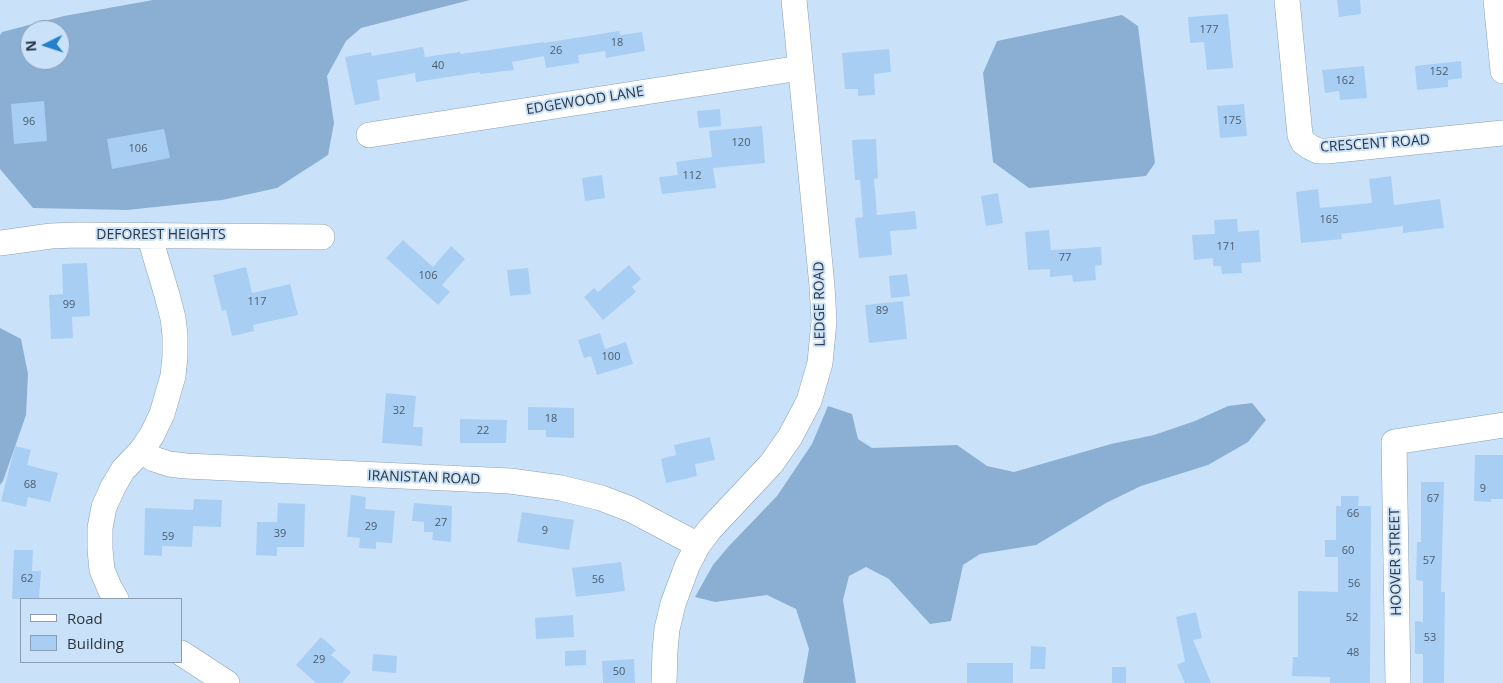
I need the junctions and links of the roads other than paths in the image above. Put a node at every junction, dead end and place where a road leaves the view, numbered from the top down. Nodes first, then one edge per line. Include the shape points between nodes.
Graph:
1 (794, 0) edge
2 (1287, 0) edge
3 (1496, 0) edge
4 (800, 68) junction
5 (1503, 71) edge
6 (1503, 133) edge
7 (369, 135) dead end
8 (149, 235) junction
9 (322, 237) dead end
10 (0, 243) edge
11 (1503, 425) edge
12 (141, 451) junction
13 (698, 545) junction
14 (115, 598) edge
15 (182, 654) edge
16 (227, 683) edge
17 (664, 683) edge
18 (1398, 683) edge

1 - 4 street, LEDGE ROAD
2 - 6 street, CRESCENT ROAD via 1300,134 1310,147 1327,150
3 - 5 street
4 - 7 street, EDGEWOOD LANE
4 - 13 street, LEDGE ROAD via 822,286 820,364 809,401 785,446
8 - 9 street, DEFOREST HEIGHTS
8 - 10 street, DEFOREST HEIGHTS via 51,236
8 - 12 street via 168,295 176,335 165,406
11 - 18 street, HOOVER STREET via 1394,442
12 - 13 street, IRANISTAN ROAD via 169,464 186,466 510,481 561,488 630,509
12 - 14 street via 112,487 100,528 102,570
13 - 17 street, LEDGE ROAD via 673,604 665,651
15 - 16 street

